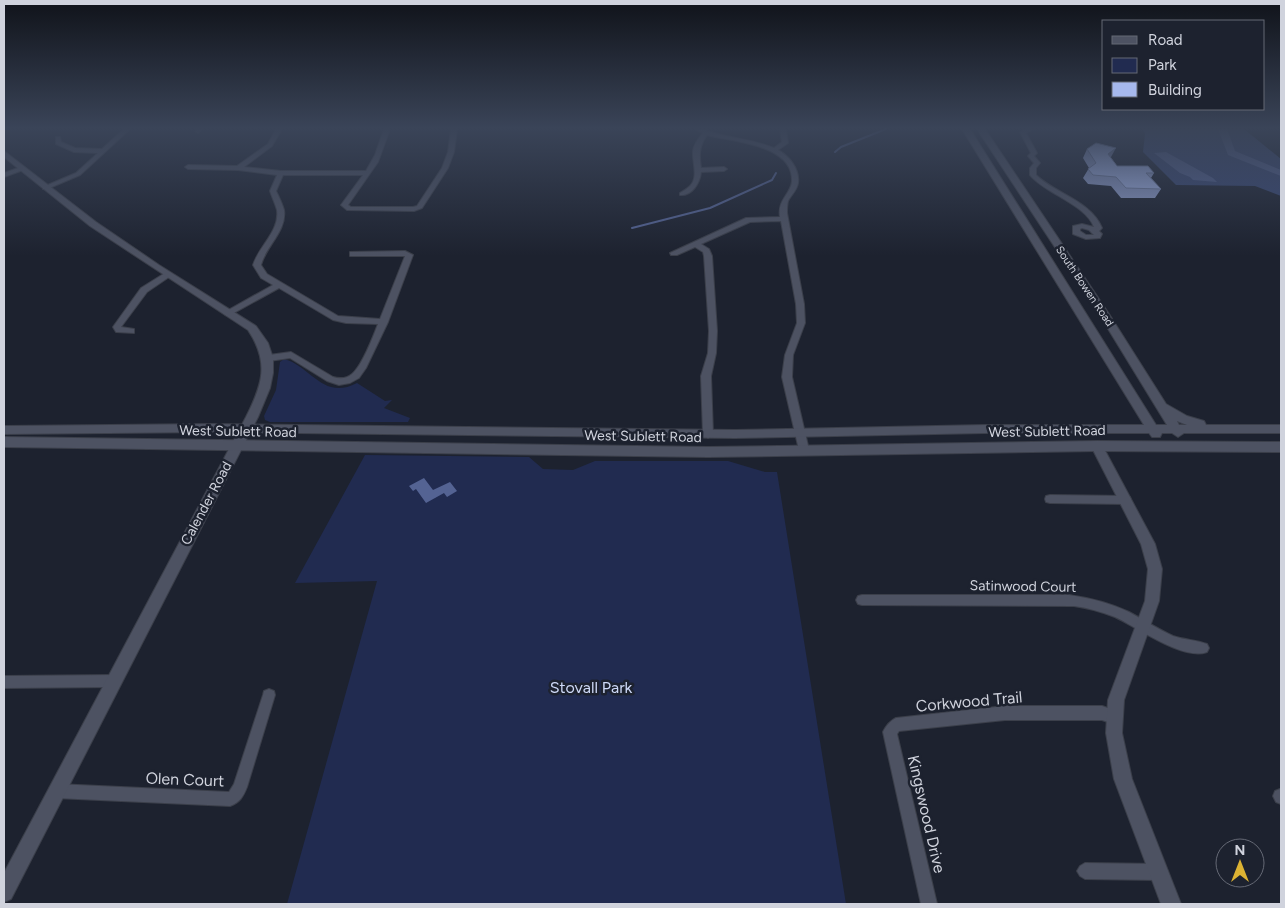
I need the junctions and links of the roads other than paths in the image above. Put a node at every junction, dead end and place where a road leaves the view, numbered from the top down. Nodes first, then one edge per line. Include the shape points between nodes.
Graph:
1 (25, 171) edge
2 (81, 171) edge
3 (267, 171) edge
4 (443, 171) edge
5 (698, 171) edge
6 (792, 171) edge
7 (992, 171) edge
8 (1009, 171) edge
9 (1033, 171) edge
10 (281, 173) junction
11 (368, 173) joint
12 (45, 188) junction
13 (682, 194) dead end
14 (1015, 209) junction
15 (1033, 209) junction
16 (784, 219) junction
17 (1095, 230) dead end
18 (696, 244) junction
19 (674, 253) dead end
20 (352, 254) dead end
21 (168, 275) junction
22 (278, 285) junction
23 (227, 313) junction
24 (1082, 314) junction
25 (1104, 314) junction
26 (384, 322) junction
27 (131, 331) dead end
28 (269, 358) junction
29 (1160, 406) junction
30 (1139, 407) junction
31 (244, 428) junction
32 (1116, 429) junction
33 (1153, 429) junction
34 (1175, 429) junction
35 (1228, 429) junction
36 (1281, 429) edge
37 (4, 430) edge
38 (800, 433) junction
39 (708, 434) junction
40 (4, 442) edge
41 (236, 446) junction
42 (1097, 446) junction
43 (1163, 446) junction
44 (1186, 446) junction
45 (1281, 447) edge
46 (804, 450) junction
47 (1050, 499) dead end
48 (1126, 500) junction
49 (862, 600) dead end
50 (1143, 626) junction
51 (1203, 648) dead end
52 (4, 682) edge
53 (113, 682) junction
54 (270, 695) dead end
55 (1114, 717) junction
56 (890, 732) joint
57 (56, 791) junction
58 (1085, 871) dead end
59 (1158, 872) junction
60 (4, 892) edge
61 (929, 904) edge
62 (1171, 904) edge

1 - 12 main road
2 - 12 street
3 - 10 street
4 - 11 street via 420,207 349,209 344,205
5 - 13 street via 696,185
6 - 16 street via 795,180 785,201
7 - 14 main road, South Bowen Road
8 - 15 main road, South Bowen Road
9 - 17 street via 1048,189 1091,215 1098,224
10 - 11 street
10 - 22 street via 273,192 280,209 280,221 257,265 264,276
12 - 21 main road
14 - 15 main road
14 - 24 main road, South Bowen Road
15 - 25 main road, South Bowen Road
16 - 18 street via 750,220
16 - 38 street via 800,304 801,323 787,367
18 - 19 street
18 - 39 street via 708,256 713,331 706,376
20 - 26 street via 409,255
21 - 23 main road
21 - 27 street via 144,290 117,327
22 - 23 street
22 - 26 street via 336,318
23 - 28 main road via 256,333
24 - 25 main road
24 - 30 main road, South Bowen Road
25 - 29 main road, South Bowen Road
26 - 28 street via 362,368 346,381 330,379 290,355
28 - 31 main road, Calender Road via 268,379
29 - 34 main road, South Bowen Road
29 - 35 main road via 1183,419
30 - 32 main road via 1128,424
30 - 33 main road, South Bowen Road
31 - 37 main road, West Sublett Road
31 - 39 main road, West Sublett Road
31 - 41 main road, Calender Road
32 - 33 main road, West Sublett Road
32 - 38 main road, West Sublett Road
33 - 34 main road, West Sublett Road
33 - 43 main road, South Bowen Road
34 - 35 main road, West Sublett Road
34 - 44 main road, South Bowen Road
35 - 36 main road, West Sublett Road
38 - 39 main road, West Sublett Road
38 - 46 street
40 - 41 main road, West Sublett Road
41 - 46 main road, West Sublett Road via 708,452
41 - 53 main road, Calender Road
42 - 43 main road, West Sublett Road
42 - 46 main road, West Sublett Road
42 - 48 main road
43 - 44 main road, West Sublett Road
44 - 45 main road, West Sublett Road
47 - 48 street
48 - 50 main road via 1148,544 1154,569 1152,601
49 - 50 street, Satinwood Court via 1069,600 1112,610
50 - 51 street, Satinwood Court via 1177,644
50 - 55 main road via 1122,682
52 - 53 street
53 - 57 main road, Calender Road
54 - 57 street, Olen Court via 240,787 230,799
55 - 56 street, Corkwood Trail via 1102,713 1005,713 896,725
55 - 59 main road via 1123,779
56 - 61 street, Kingswood Drive
57 - 60 main road, Calender Road
58 - 59 street
59 - 62 main road

